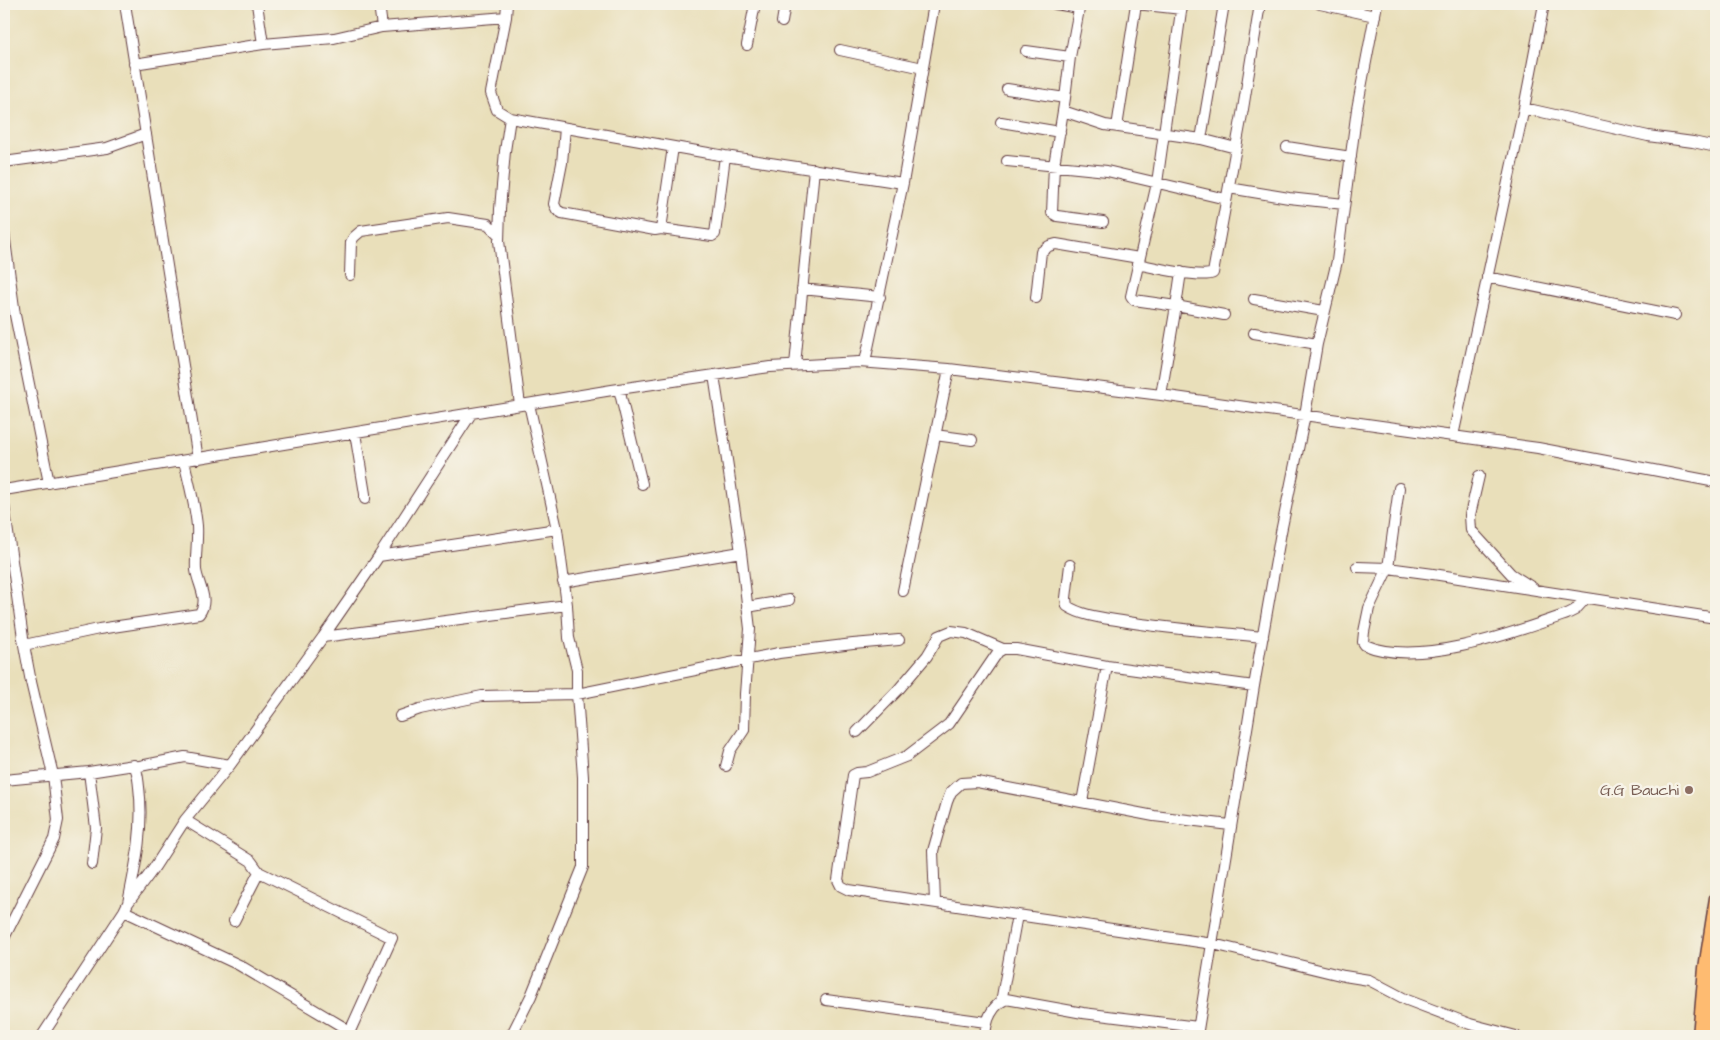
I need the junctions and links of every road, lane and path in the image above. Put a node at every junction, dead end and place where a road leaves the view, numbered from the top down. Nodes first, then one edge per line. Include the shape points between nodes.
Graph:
1 (125, 4) edge
2 (258, 4) edge
3 (379, 4) edge
4 (507, 4) edge
5 (755, 4) edge
6 (786, 4) edge
7 (934, 4) edge
8 (1055, 4) edge
9 (1135, 4) edge
10 (1224, 4) edge
11 (1260, 4) edge
12 (1320, 4) edge
13 (1377, 4) edge
14 (1544, 4) edge
15 (1080, 6) edge
16 (1182, 7) edge
17 (506, 16) junction
18 (1375, 16) junction
19 (782, 22) dead end
20 (382, 27) junction
21 (263, 44) junction
22 (746, 45) dead end
23 (840, 50) dead end
24 (1026, 51) dead end
25 (1070, 57) junction
26 (134, 64) junction
27 (923, 68) junction
28 (1007, 89) dead end
29 (1065, 98) junction
30 (1524, 108) junction
31 (1063, 111) junction
32 (510, 118) junction
33 (1000, 122) dead end
34 (1117, 127) junction
35 (565, 128) junction
36 (1060, 132) junction
37 (1163, 133) junction
38 (146, 134) junction
39 (1201, 139) junction
40 (673, 147) junction
41 (1287, 147) dead end
42 (1716, 147) edge
43 (1236, 148) junction
44 (725, 156) junction
45 (1351, 157) junction
46 (1007, 161) dead end
47 (4, 162) edge
48 (1054, 165) junction
49 (814, 169) junction
50 (903, 183) junction
51 (1157, 183) junction
52 (1229, 188) junction
53 (1226, 199) junction
54 (1344, 204) junction
55 (1103, 222) dead end
56 (661, 229) junction
57 (4, 233) edge
58 (499, 235) junction
59 (1138, 261) junction
60 (1181, 272) junction
61 (350, 275) dead end
62 (1487, 276) junction
63 (802, 289) junction
64 (880, 297) junction
65 (1036, 298) dead end
66 (1254, 298) dead end
67 (1176, 306) junction
68 (1324, 310) junction
69 (1224, 315) dead end
70 (1675, 315) dead end
71 (1254, 333) dead end
72 (1317, 344) junction
73 (866, 362) junction
74 (795, 366) junction
75 (949, 369) junction
76 (714, 375) junction
77 (619, 389) junction
78 (1161, 395) junction
79 (524, 405) junction
80 (471, 414) junction
81 (1304, 415) junction
82 (355, 433) junction
83 (935, 435) junction
84 (1453, 436) junction
85 (972, 440) dead end
86 (198, 459) junction
87 (184, 461) junction
88 (1479, 476) dead end
89 (49, 482) junction
90 (1716, 482) edge
91 (642, 484) dead end
92 (1399, 488) dead end
93 (4, 490) edge
94 (364, 499) dead end
95 (4, 505) edge
96 (557, 529) junction
97 (741, 552) junction
98 (379, 556) junction
99 (1070, 565) dead end
100 (1357, 567) dead end
101 (1388, 568) junction
102 (563, 582) junction
103 (1536, 590) junction
104 (903, 591) dead end
105 (1586, 598) junction
106 (789, 600) dead end
107 (567, 605) junction
108 (748, 607) junction
109 (1716, 618) edge
110 (323, 637) junction
111 (1263, 637) junction
112 (900, 640) dead end
113 (24, 646) junction
114 (1003, 649) junction
115 (749, 659) junction
116 (1107, 666) junction
117 (1254, 686) junction
118 (577, 694) junction
119 (400, 716) dead end
120 (857, 732) dead end
121 (230, 765) junction
122 (726, 766) dead end
123 (135, 767) junction
124 (89, 772) junction
125 (52, 774) junction
126 (4, 780) edge
127 (1082, 802) junction
128 (185, 820) junction
129 (1230, 825) junction
130 (92, 864) dead end
131 (260, 872) junction
132 (1716, 898) edge
133 (935, 902) junction
134 (126, 907) junction
135 (1018, 915) junction
136 (234, 920) dead end
137 (4, 938) edge
138 (1212, 944) junction
139 (1716, 964) edge
140 (826, 1000) dead end
141 (1001, 1002) junction
142 (986, 1022) junction
143 (1198, 1032) edge
144 (350, 1034) edge
145 (42, 1036) edge
146 (511, 1036) edge
147 (985, 1036) edge
148 (1516, 1036) edge
149 (1699, 1036) edge
150 (1710, 1036) edge

1 - 26 street
2 - 21 street
3 - 20 street
4 - 17 street
5 - 22 street
6 - 19 street
7 - 27 street
8 - 15 street
9 - 16 street
9 - 34 street
10 - 39 street
11 - 43 street
12 - 18 street
13 - 18 street
14 - 30 street
15 - 25 street
16 - 37 street
17 - 20 street
17 - 32 street via 491,93 497,110
18 - 45 street
20 - 21 street via 334,38
21 - 26 street
23 - 27 street
24 - 25 street
25 - 29 street
26 - 38 street
27 - 50 street
28 - 29 street
29 - 31 street
30 - 42 street via 1648,136
30 - 62 street
31 - 34 street
31 - 36 street
32 - 35 street
32 - 58 street
33 - 36 street
34 - 37 street
35 - 40 street
35 - 56 street via 554,204 557,210
36 - 48 street
37 - 39 street
37 - 51 street
38 - 47 street via 108,148
38 - 86 street
39 - 43 street
40 - 44 street
40 - 56 street
41 - 45 street
43 - 52 street
44 - 49 street
44 - 56 street via 715,234
45 - 54 street
46 - 48 street
48 - 51 street via 1107,171
48 - 55 street via 1052,213
49 - 50 street
49 - 63 street
50 - 64 street
51 - 53 street
51 - 59 street
52 - 53 street
52 - 54 street
53 - 60 street via 1213,273 1208,276
54 - 68 street via 1337,261
57 - 89 street via 15,315
58 - 61 street via 488,224 448,218 361,231 351,242
58 - 79 street
59 - 60 street
59 - 65 street via 1056,244 1048,246 1041,252
59 - 67 street via 1130,296
60 - 67 street
62 - 70 street
62 - 84 street
63 - 64 street
63 - 74 street
64 - 73 street
66 - 68 street
67 - 69 street
67 - 78 street
68 - 72 street
71 - 72 street
72 - 81 street
73 - 74 street
73 - 75 street
74 - 76 street
75 - 78 street
75 - 83 street
76 - 77 street
76 - 97 street
77 - 79 street
77 - 91 street
78 - 81 street
79 - 80 street
79 - 96 street
80 - 82 street
80 - 98 street
81 - 84 street
81 - 111 street
82 - 86 street
82 - 94 street
83 - 85 street
83 - 104 street
84 - 90 street via 1538,448
86 - 87 street
87 - 89 street
87 - 113 street via 197,527 196,569 204,599 199,614 99,629
88 - 103 street via 1470,515 1471,530 1511,574
89 - 93 street
92 - 101 street
95 - 113 street
96 - 98 street
96 - 102 street
97 - 102 street
97 - 108 street
98 - 110 street
99 - 111 street via 1066,598 1067,606 1073,610 1146,625
100 - 101 street
101 - 103 street
101 - 105 street via 1369,608 1363,642 1380,649 1424,652 1503,636 1568,614
102 - 107 street
103 - 105 street
105 - 109 street
106 - 108 street
107 - 110 street
107 - 118 street via 569,638 577,670
108 - 115 street
110 - 121 street
111 - 117 street
112 - 115 street
113 - 125 street
114 - 116 street
114 - 120 street via 951,630 939,636 898,689
114 - 133 street via 949,724 906,756 853,775 839,884 849,890
115 - 118 street
115 - 122 street via 744,730 730,751
116 - 117 street
116 - 127 street
117 - 129 street
118 - 119 street via 482,696
118 - 146 street via 583,777 583,867 531,996
121 - 123 street via 185,757
121 - 128 street
123 - 124 street
123 - 134 street via 141,828
124 - 125 street
124 - 130 street via 96,828
125 - 126 street
125 - 137 street via 58,820 56,833
127 - 129 street via 1154,816
127 - 133 street via 977,782 961,783 951,792 933,852
128 - 131 street via 251,861
128 - 134 street
129 - 138 street
131 - 136 street
131 - 144 street via 392,938
132 - 149 main road
133 - 135 street
134 - 144 street via 239,965
134 - 145 street
135 - 138 street
135 - 141 street
138 - 143 street
138 - 148 street via 1369,980 1407,1000 1470,1024
139 - 150 main road
140 - 142 street
141 - 142 street
141 - 143 street via 1006,999
142 - 147 street

